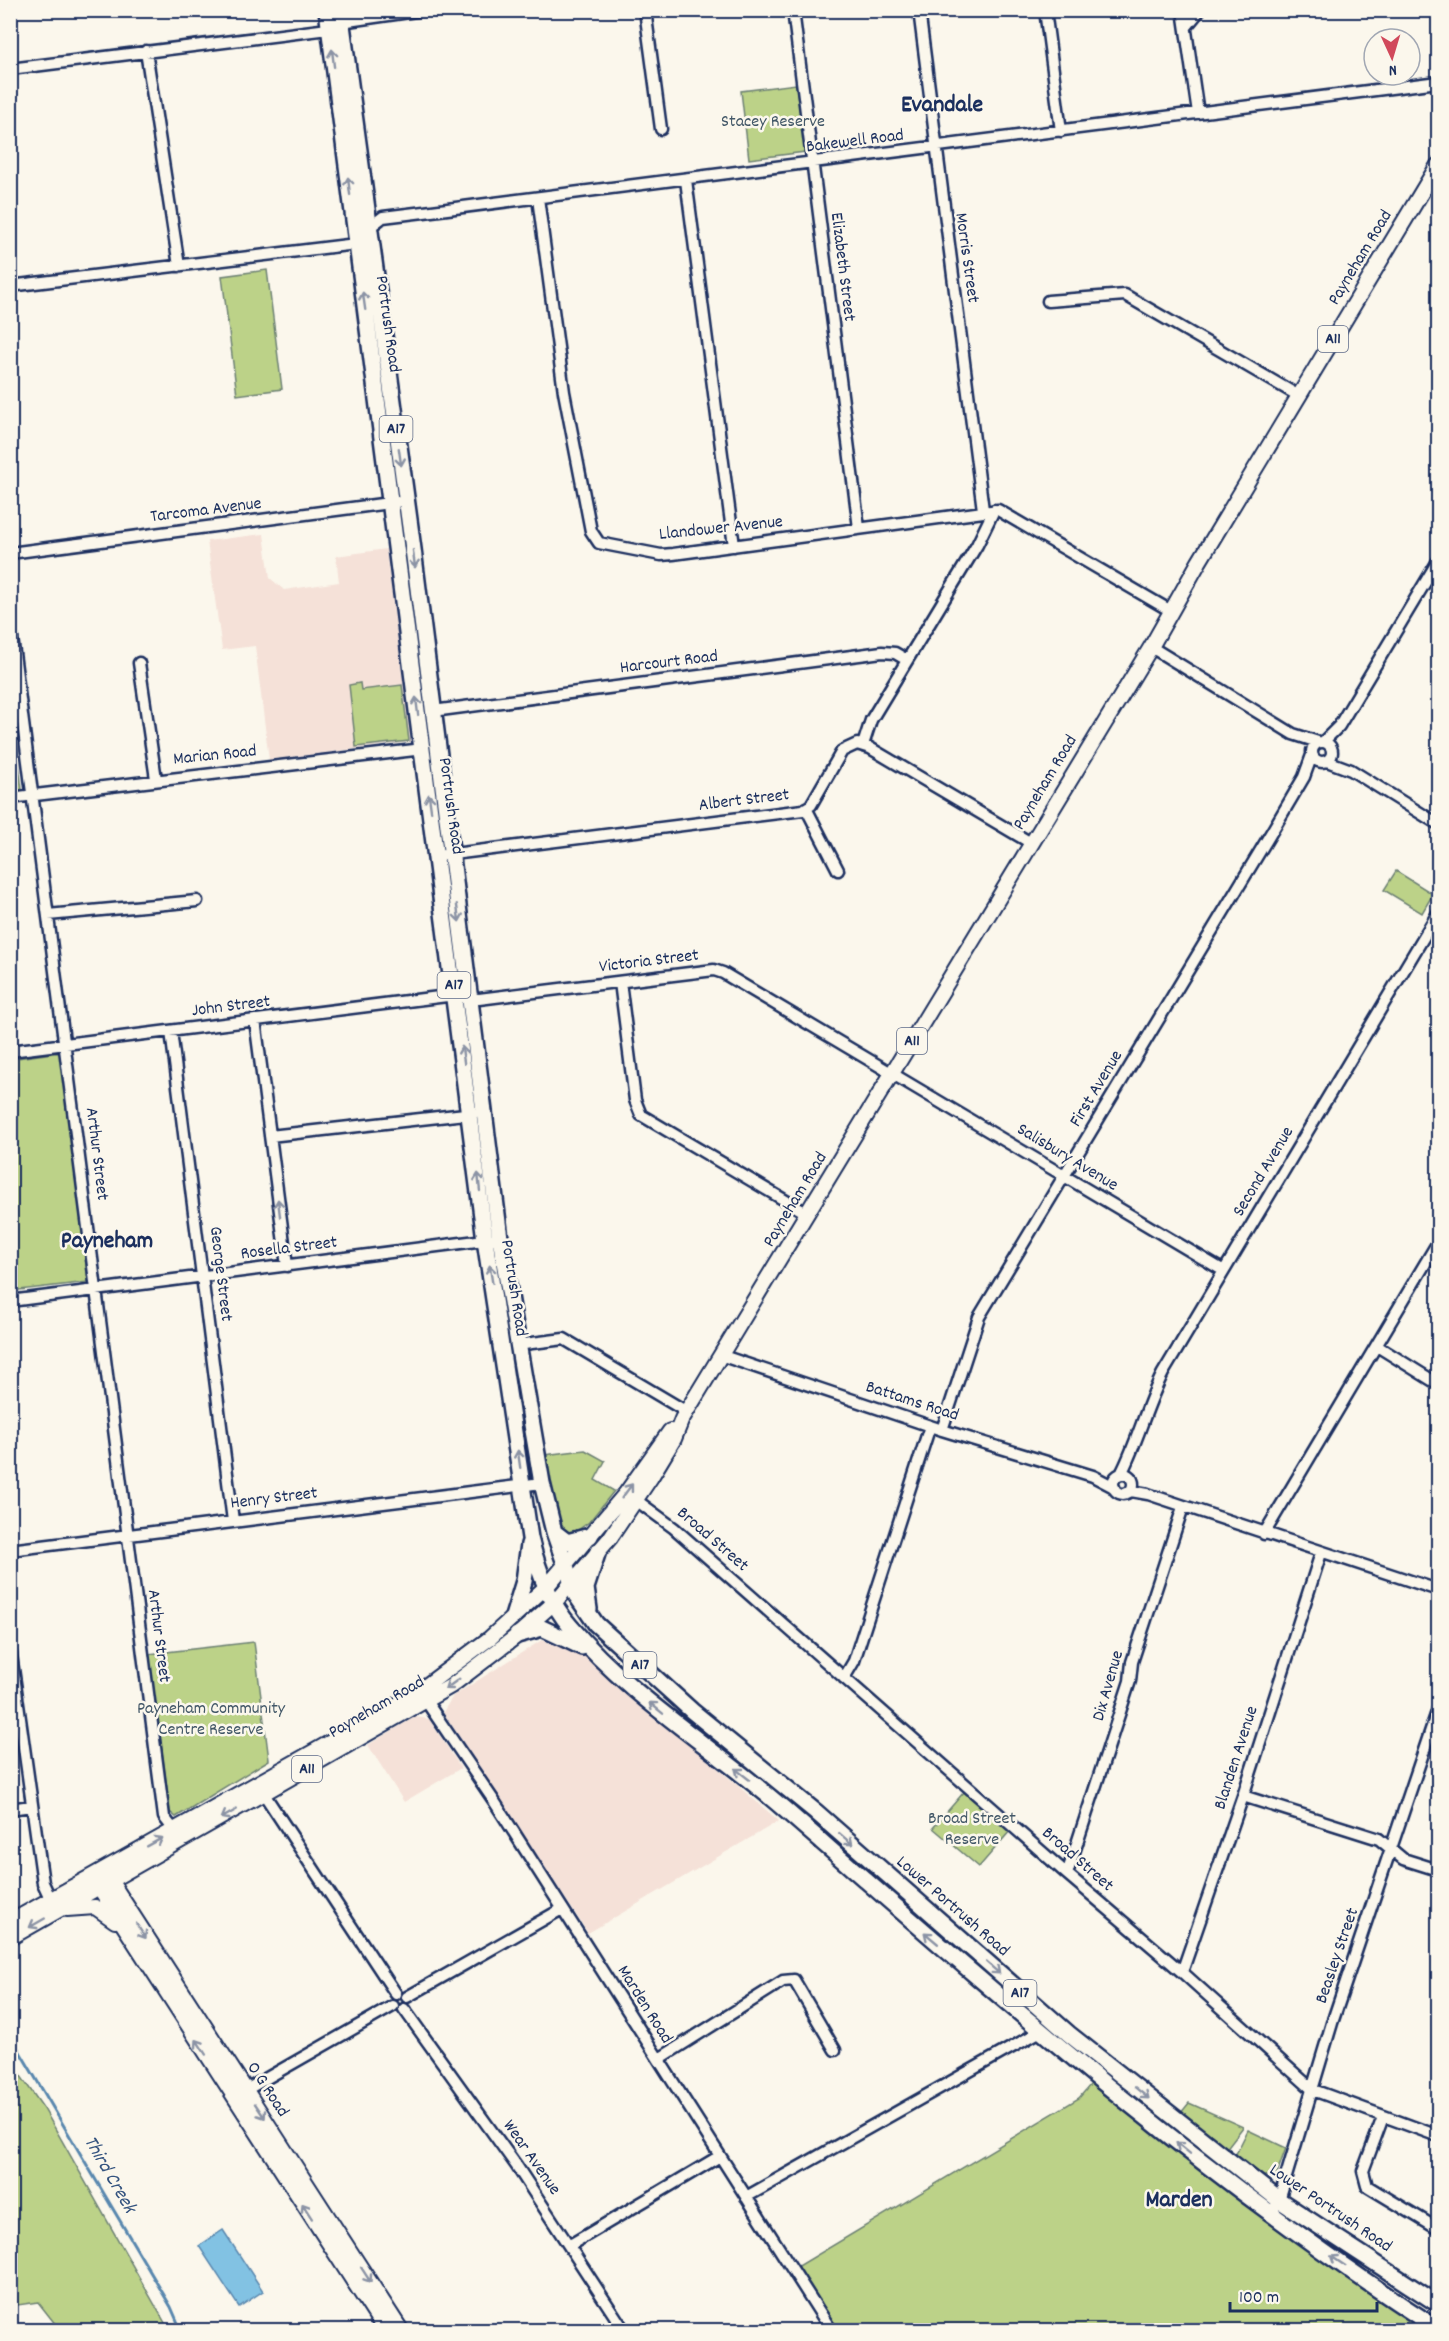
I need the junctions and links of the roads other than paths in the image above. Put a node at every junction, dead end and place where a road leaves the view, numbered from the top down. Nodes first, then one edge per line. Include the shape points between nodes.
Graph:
1 (423, 10) edge
2 (645, 10) edge
3 (794, 10) edge
4 (919, 10) edge
5 (1045, 10) edge
6 (1183, 10) edge
7 (1200, 10) edge
8 (335, 20) edge
9 (1186, 27) junction
10 (146, 51) junction
11 (10, 69) edge
12 (1438, 82) edge
13 (1198, 113) junction
14 (661, 129) dead end
15 (1061, 131) junction
16 (935, 148) junction
17 (812, 164) junction
18 (1438, 165) edge
19 (686, 180) junction
20 (538, 198) junction
21 (372, 217) junction
22 (356, 244) junction
23 (179, 266) junction
24 (376, 270) junction
25 (11, 284) edge
26 (1048, 301) dead end
27 (1299, 396) junction
28 (399, 502) junction
29 (988, 510) junction
30 (859, 528) junction
31 (734, 546) junction
32 (10, 553) edge
33 (1438, 561) edge
34 (1171, 611) junction
35 (10, 622) edge
36 (1151, 646) junction
37 (908, 660) junction
38 (139, 663) dead end
39 (433, 711) junction
40 (863, 745) junction
41 (423, 749) junction
42 (1322, 752) junction
43 (156, 779) junction
44 (33, 795) junction
45 (10, 798) edge
46 (806, 808) junction
47 (1438, 824) edge
48 (1031, 843) junction
49 (443, 856) junction
50 (838, 870) dead end
51 (197, 901) dead end
52 (1438, 913) edge
53 (48, 915) junction
54 (620, 982) junction
55 (462, 998) junction
56 (255, 1020) junction
57 (171, 1031) junction
58 (65, 1045) junction
59 (10, 1052) edge
60 (893, 1072) junction
61 (477, 1112) junction
62 (270, 1136) junction
63 (1065, 1175) junction
64 (808, 1214) junction
65 (493, 1239) junction
66 (1438, 1242) edge
67 (287, 1266) junction
68 (1224, 1271) junction
69 (204, 1276) junction
70 (97, 1289) junction
71 (10, 1301) edge
72 (516, 1345) junction
73 (1377, 1347) junction
74 (723, 1356) junction
75 (1438, 1384) edge
76 (685, 1415) junction
77 (930, 1426) junction
78 (942, 1430) junction
79 (1093, 1476) junction
80 (1127, 1480) junction
81 (542, 1483) junction
82 (523, 1486) junction
83 (1114, 1487) junction
84 (636, 1500) junction
85 (1183, 1507) junction
86 (233, 1521) junction
87 (554, 1532) junction
88 (129, 1533) junction
89 (1264, 1534) junction
90 (590, 1536) junction
91 (530, 1538) junction
92 (10, 1550) edge
93 (598, 1551) junction
94 (1321, 1553) junction
95 (565, 1565) junction
96 (572, 1583) junction
97 (548, 1585) junction
98 (1438, 1590) edge
99 (555, 1602) junction
100 (590, 1616) junction
101 (513, 1617) junction
102 (517, 1635) junction
103 (10, 1647) edge
104 (600, 1657) junction
105 (844, 1678) junction
106 (13, 1680) edge
107 (426, 1701) junction
108 (1438, 1708) edge
109 (769, 1776) junction
110 (264, 1794) junction
111 (1243, 1796) junction
112 (32, 1806) junction
113 (781, 1807) junction
114 (10, 1809) edge
115 (816, 1812) junction
116 (174, 1830) junction
117 (1391, 1849) junction
118 (1438, 1870) edge
119 (1067, 1874) junction
120 (101, 1879) junction
121 (56, 1905) junction
122 (562, 1909) junction
123 (10, 1922) edge
124 (124, 1928) junction
125 (10, 1938) edge
126 (1182, 1972) junction
127 (401, 1995) junction
128 (1032, 2003) junction
129 (398, 2008) junction
130 (1039, 2032) junction
131 (1069, 2034) junction
132 (835, 2050) dead end
133 (659, 2059) junction
134 (1312, 2090) junction
135 (239, 2093) junction
136 (1383, 2117) junction
137 (1438, 2136) edge
138 (720, 2156) junction
139 (1223, 2157) junction
140 (1254, 2181) junction
141 (1229, 2184) junction
142 (746, 2197) junction
143 (1279, 2200) junction
144 (1271, 2215) junction
145 (1438, 2229) edge
146 (570, 2245) junction
147 (1438, 2304) edge
148 (1438, 2328) edge
149 (381, 2329) edge
150 (401, 2331) edge
151 (624, 2331) edge
152 (831, 2331) edge

1 - 8 street
2 - 14 street
3 - 17 street, Elizabeth Street
4 - 16 street, Morris Street
5 - 15 street
6 - 9 street
7 - 9 street
8 - 10 street
8 - 21 highway, Portrush Road / A17
22 -> 8 highway, Portrush Road / A17
9 - 13 street
10 - 11 street
10 - 23 street
12 - 13 street, Bakewell Road
13 - 15 street, Bakewell Road
15 - 16 street, Bakewell Road
16 - 17 street, Bakewell Road
16 - 29 street, Morris Street
17 - 19 street, Bakewell Road
17 - 30 street, Elizabeth Street
18 - 27 main road, Payneham Road / A11
19 - 20 street, Bakewell Road
19 - 31 street
20 - 21 street, Bakewell Road
20 - 31 street, Llandower Avenue via 564,392 594,537 606,546 661,555
21 - 22 highway
21 - 24 highway, Portrush Road / A17
22 - 23 street
22 - 24 highway
28 -> 22 highway, Portrush Road / A17
23 - 25 street
24 -> 28 highway, Portrush Road / A17
26 - 27 street via 1125,294
27 - 34 main road, Payneham Road / A11
28 - 32 street, Tarcoma Avenue
28 -> 39 highway, Portrush Road / A17
41 -> 28 highway, Portrush Road / A17
29 - 30 street, Llandower Avenue
29 - 34 street via 1003,512
29 - 37 street via 981,538
30 - 31 street, Llandower Avenue
33 - 42 street, First Avenue
34 - 36 main road, Payneham Road / A11
35 - 44 street, Arthur Street
36 - 42 street
36 - 48 main road, Payneham Road / A11
37 - 39 street, Harcourt Road via 882,652
37 - 40 street via 871,720
38 - 43 street
39 - 49 highway, Portrush Road / A17
40 - 46 street, Albert Street via 851,745 842,751
40 - 48 street
41 - 43 street, Marian Road
49 -> 41 highway, Portrush Road / A17
42 - 47 street
42 - 63 street, First Avenue
43 - 44 street, Marian Road
44 - 45 street, Marian Road
44 - 53 street, Arthur Street
46 - 49 street, Albert Street
46 - 50 street
48 - 60 main road, Payneham Road / A11
49 - 55 highway, Portrush Road / A17
51 - 53 street
52 - 68 street, Second Avenue
53 - 58 street, Arthur Street
54 - 55 street, Victoria Street
54 - 60 street, Victoria Street via 718,971
54 - 64 street via 635,1100 641,1115
55 - 56 street, John Street
55 - 61 highway, Portrush Road / A17
56 - 57 street, John Street
56 - 62 street
57 - 58 street, John Street
57 - 69 street, George Street
58 - 59 street, John Street
58 - 70 street, Arthur Street
60 - 63 street, Salisbury Avenue
60 - 64 main road, Payneham Road / A11
61 - 62 street
61 - 65 highway, Portrush Road / A17
67 -> 62 street
63 - 68 street, Salisbury Avenue
63 - 78 street, First Avenue via 975,1324
64 - 74 main road, Payneham Road / A11
65 - 67 street, Rosella Street
65 - 72 highway, Portrush Road / A17
82 -> 65 highway, Portrush Road / A17
66 - 73 street
67 - 69 street, Rosella Street
68 - 80 street, Second Avenue via 1149,1401 1131,1454
69 - 70 street, Rosella Street
69 - 86 street, George Street
70 - 71 street, Rosella Street
70 - 88 street, Arthur Street
72 - 76 street via 564,1339
72 - 81 highway, Portrush Road / A17
73 - 75 street
73 - 89 street
74 - 76 main road, Payneham Road / A11
74 - 77 street, Battams Road
76 - 84 main road, Payneham Road / A11
90 -> 76 main road, Payneham Road / A11
77 - 78 street, Battams Road
77 - 105 street via 854,1661
78 - 79 street, Battams Road
79 - 80 street, Battams Road
79 - 83 street, Battams Road
80 - 83 street, Second Avenue via 1113,1481
80 - 83 street, Battams Road via 1120,1494
80 - 85 street via 1148,1494
81 - 82 street, Henry Street
81 - 87 highway, Portrush Road / A17
82 - 86 street, Henry Street
82 - 91 highway, Portrush Road / A17
84 - 93 main road, Payneham Road / A11
84 - 105 street, Broad Street via 674,1528
85 - 89 street
85 - 119 street, Dix Avenue
86 - 88 street, Henry Street
87 - 90 highway via 567,1542
87 - 95 highway, Portrush Road / A17
88 - 92 street, Henry Street
88 - 116 street, Arthur Street via 164,1817
89 - 94 street
90 - 95 main road, Payneham Road / A11
91 - 97 highway, Portrush Road / A17
91 - 101 highway via 524,1581
93 - 96 main road, Payneham Road / A11
93 - 100 highway via 586,1588
94 - 98 street
94 - 111 street, Blanden Avenue
95 - 96 highway, Lower Portrush Road / A17
95 - 97 main road, Payneham Road / A11
96 - 99 main road, Payneham Road / A11
96 - 100 highway, Lower Portrush Road / A17
97 - 99 highway, Portrush Road / A17
97 - 101 main road, Payneham Road / A11
99 - 102 main road, Payneham Road / A11
99 - 104 highway, Lower Portrush Road / A17 via 569,1625
100 - 109 highway, Lower Portrush Road / A17
101 - 116 main road, Payneham Road / A11 via 411,1697
102 - 104 highway via 546,1629
102 -> 107 main road, Payneham Road / A11
103 - 106 street
113 -> 104 highway, Lower Portrush Road / A17 via 654,1707
105 - 119 street, Broad Street
106 - 112 street
107 - 110 main road, Payneham Road / A11
107 - 122 street, Marden Road
108 - 117 street, Beasley Street
109 - 113 highway
109 - 115 highway, Lower Portrush Road / A17
110 -> 120 main road, Payneham Road / A11
110 - 127 street
111 - 117 street via 1379,1839
111 - 126 street, Blanden Avenue
112 - 114 street
112 - 121 street via 43,1883
113 - 115 highway
130 -> 113 highway, Lower Portrush Road / A17
115 -> 128 highway, Lower Portrush Road / A17
120 -> 116 main road, Payneham Road / A11
117 - 118 street via 1403,1858
117 - 134 street, Beasley Street
119 - 126 street, Broad Street
120 - 121 main road, Payneham Road / A11
120 - 124 main road, O G Road
120 -> 135 main road, O G Road
121 - 123 main road, Payneham Road / A11
121 - 124 main road via 95,1907
121 -> 125 main road, Payneham Road / A11
122 - 127 street
122 - 133 street, Marden Road
135 -> 124 main road, O G Road
126 - 134 street, Broad Street
127 - 129 street via 392,1999
128 - 130 highway
128 - 131 highway, Lower Portrush Road / A17
129 - 135 street
129 - 146 street, Wear Avenue via 515,2163
130 - 131 highway
141 -> 130 highway, Lower Portrush Road / A17
130 - 142 street
131 -> 139 highway, Lower Portrush Road / A17
132 - 133 street via 794,1980 783,1981
133 - 138 street, Marden Road
134 - 136 street, Broad Street
134 - 143 street, Beasley Street
149 -> 135 main road, O G Road
135 -> 150 main road, O G Road
136 - 137 street, Broad Street
136 - 145 street via 1363,2171 1367,2186
138 - 142 street, Marden Road
138 - 146 street
139 - 140 highway, Lower Portrush Road / A17
139 - 141 highway
140 - 141 highway
140 - 143 highway, Lower Portrush Road / A17
141 - 144 highway, Lower Portrush Road / A17
142 - 152 street, Marden Road
143 - 144 street, Beasley Street
143 - 147 highway, Lower Portrush Road / A17
148 -> 144 highway, Lower Portrush Road / A17
146 - 151 street, Wear Avenue

